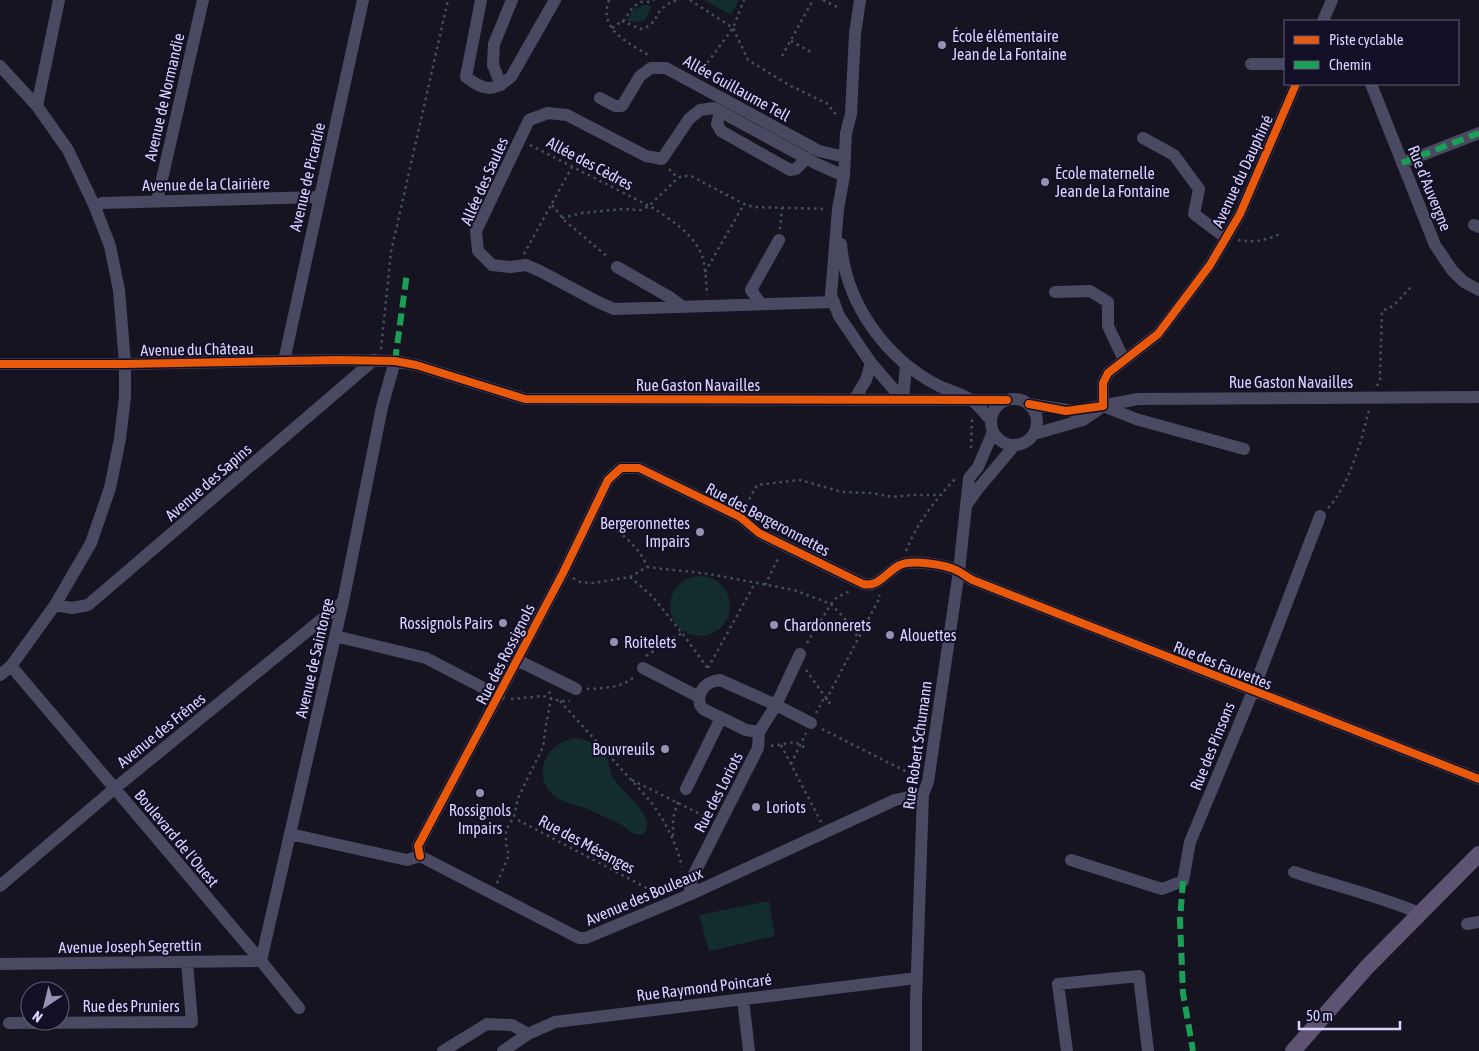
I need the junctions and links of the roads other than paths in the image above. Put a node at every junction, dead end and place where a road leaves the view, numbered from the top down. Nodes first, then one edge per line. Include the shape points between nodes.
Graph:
1 (60, 0) edge
2 (202, 0) edge
3 (363, 0) edge
4 (481, 0) edge
5 (512, 0) edge
6 (555, 0) edge
7 (854, 0) edge
8 (860, 0) edge
9 (1332, 0) edge
10 (1323, 20) edge
11 (1251, 64) dead end
12 (1284, 64) edge
13 (0, 66) edge
14 (501, 85) junction
15 (1296, 85) edge
16 (1371, 85) edge
17 (600, 98) dead end
18 (37, 106) junction
19 (720, 112) junction
20 (846, 133) junction
21 (1479, 133) edge
22 (1143, 138) dead end
23 (845, 157) junction
24 (807, 158) junction
25 (1402, 163) junction
26 (844, 176) junction
27 (319, 197) junction
28 (157, 201) junction
29 (95, 207) junction
30 (838, 210) junction
31 (1226, 238) junction
32 (779, 240) road end
33 (617, 267) road end
34 (1479, 290) edge
35 (1055, 292) dead end
36 (834, 302) junction
37 (761, 304) junction
38 (683, 307) junction
39 (1124, 360) junction
40 (284, 361) junction
41 (383, 361) junction
42 (871, 362) junction
43 (0, 364) edge
44 (125, 364) junction
45 (906, 365) junction
46 (1479, 397) edge
47 (854, 400) junction
48 (904, 400) junction
49 (972, 400) junction
50 (1007, 400) junction
51 (1029, 404) junction
52 (1103, 406) junction
53 (990, 419) junction
54 (993, 432) junction
55 (1034, 434) junction
56 (1014, 446) junction
57 (1244, 449) dead end
58 (621, 468) joint
59 (967, 504) junction
60 (1320, 516) road end
61 (901, 564) joint
62 (958, 571) junction
63 (343, 602) junction
64 (55, 605) junction
65 (335, 636) junction
66 (800, 654) road end
67 (518, 660) junction
68 (11, 666) junction
69 (643, 668) dead end
70 (0, 675) edge
71 (1252, 691) junction
72 (580, 694) road end
73 (499, 696) junction
74 (698, 697) junction
75 (776, 705) junction
76 (721, 718) junction
77 (811, 723) road end
78 (759, 732) junction
79 (1479, 779) edge
80 (926, 788) junction
81 (114, 789) junction
82 (686, 789) road end
83 (290, 834) junction
84 (1479, 854) edge
85 (420, 856) junction
86 (1071, 860) dead end
87 (1294, 872) dead end
88 (0, 886) edge
89 (689, 895) junction
90 (1419, 913) junction
91 (261, 961) junction
92 (188, 962) junction
93 (0, 964) edge
94 (917, 978) junction
95 (743, 999) junction
96 (299, 1008) dead end
97 (9, 1023) dead end
98 (528, 1034) junction
99 (443, 1051) edge
100 (502, 1051) edge
101 (750, 1051) edge
102 (916, 1051) edge
103 (1067, 1051) edge
104 (1148, 1051) edge
105 (1293, 1051) edge

1 - 18 street
2 - 28 street, Avenue de Normandie
3 - 27 street, Avenue de Picardie
4 - 14 street via 466,77 478,86 491,89
5 - 14 street via 494,44 493,65
6 - 14 street via 511,77
7 - 20 street via 843,114
8 - 20 street via 851,114
9 - 10 street
11 - 12 street
13 - 18 street
15 - 31 street, Avenue du Dauphiné via 1240,214
16 - 25 street, Rue d'Auvergne
17 - 23 street, Allée Guillaume Tell via 622,106 640,76 651,68 666,68 819,151
18 - 29 street via 68,150
19 - 24 street, Allée des Saules
19 - 24 street via 717,124 721,131 790,170 796,169
19 - 38 street, Allée des Saules via 714,108 700,110 689,119 662,159 646,156 567,115 548,113 530,120 476,232 478,251 492,266 526,265 614,309
20 - 23 street
21 - 25 street
22 - 31 street via 1174,155 1199,188 1194,214
23 - 26 street
24 - 26 street, Allée des Saules
25 - 34 street, Rue d'Auvergne via 1435,245 1448,266 1464,282
26 - 30 street
27 - 28 street, Avenue de la Clairière
27 - 40 street, Avenue de Picardie
28 - 29 street, Avenue de la Clairière
29 - 44 street via 110,246 119,290
30 - 36 street via 831,295
30 - 45 street via 843,261 862,312 884,343
31 - 39 street, Avenue du Dauphiné via 1210,265 1158,334
32 - 37 street via 751,290
33 - 38 street
35 - 39 street via 1090,291 1108,302 1108,326
36 - 37 street, Allée des Saules
36 - 42 street via 838,316
37 - 38 street, Allée des Saules
39 - 52 street, Avenue du Dauphiné via 1108,373 1103,384
40 - 41 street, Avenue du Château
40 - 44 street, Avenue du Château
41 - 47 street, Rue Gaston Navailles via 416,365 525,399
41 - 63 street, Avenue de Saintonge via 382,407
41 - 64 street, Avenue des Sapins via 88,605 72,608
42 - 47 street via 866,380
42 - 48 street
43 - 44 street, Avenue du Château
44 - 64 street via 120,439 110,488 91,543
45 - 48 street
45 - 49 street via 939,386
46 - 52 street, Rue Gaston Navailles via 1138,399
47 - 48 street, Rue Gaston Navailles
48 - 49 street, Rue Gaston Navailles
49 - 50 street, Rue Gaston Navailles
49 - 53 street
50 - 51 street via 1022,400
50 - 53 street via 994,410
51 - 52 street, Rue Gaston Navailles via 1066,411
51 - 55 street via 1037,419
52 - 55 street, Rue Gaston Navailles via 1083,420
52 - 57 street via 1136,419
53 - 54 street
54 - 56 street via 998,440
54 - 59 street, Rue Robert Schumann via 978,467 969,478
55 - 56 street via 1028,441
56 - 59 street, Rue Robert Schumann
58 - 61 street, Rue des Bergeronnettes via 638,468 740,517 759,533 869,584
58 - 67 street, Rue des Rossignols via 608,480
59 - 62 street, Rue Robert Schumann
60 - 71 street, Rue des Pinsons
61 - 62 street, Rue des Fauvettes via 945,566
62 - 71 street, Rue des Fauvettes via 972,580
62 - 80 street, Rue Robert Schumann
63 - 65 street, Avenue de Saintonge
63 - 81 street, Avenue des Frênes
64 - 68 street
65 - 73 street via 426,658
65 - 83 street, Avenue de Saintonge
66 - 75 street, Rue des Loriots
67 - 72 street
67 - 73 street, Rue des Rossignols
68 - 70 street
68 - 81 street, Boulevard de l'Ouest
69 - 74 street
71 - 79 street, Rue des Fauvettes
71 - 86 street, Rue des Pinsons via 1190,842 1183,882 1162,889
73 - 85 street, Rue des Rossignols via 418,846
74 - 75 street via 704,685 720,680
74 - 76 street via 703,709
75 - 77 street
75 - 78 street, Rue des Loriots
76 - 78 street via 746,730
76 - 82 street
78 - 89 street, Rue des Loriots via 758,748 693,876
80 - 89 street, Avenue des Bouleaux
80 - 94 street, Rue Robert Schumann
81 - 88 street, Avenue des Frênes
81 - 91 street, Boulevard de l'Ouest
83 - 85 street via 407,860
83 - 91 street, Avenue de Saintonge
84 - 90 main road
85 - 89 street, Avenue des Bouleaux via 579,938 586,938
87 - 90 street via 1388,900
90 - 105 main road
91 - 92 street, Avenue Joseph Segrettin
91 - 96 street, Boulevard de l'Ouest
92 - 93 street, Avenue Joseph Segrettin
92 - 97 street, Rue des Pruniers via 192,1022
94 - 95 street, Rue Raymond Poincaré
94 - 102 street, Rue Robert Schumann
95 - 98 street, Rue Raymond Poincaré via 555,1022
95 - 101 street
98 - 99 street via 512,1025 487,1024
98 - 100 street, Rue Raymond Poincaré
103 - 104 street via 1058,984 1139,976

